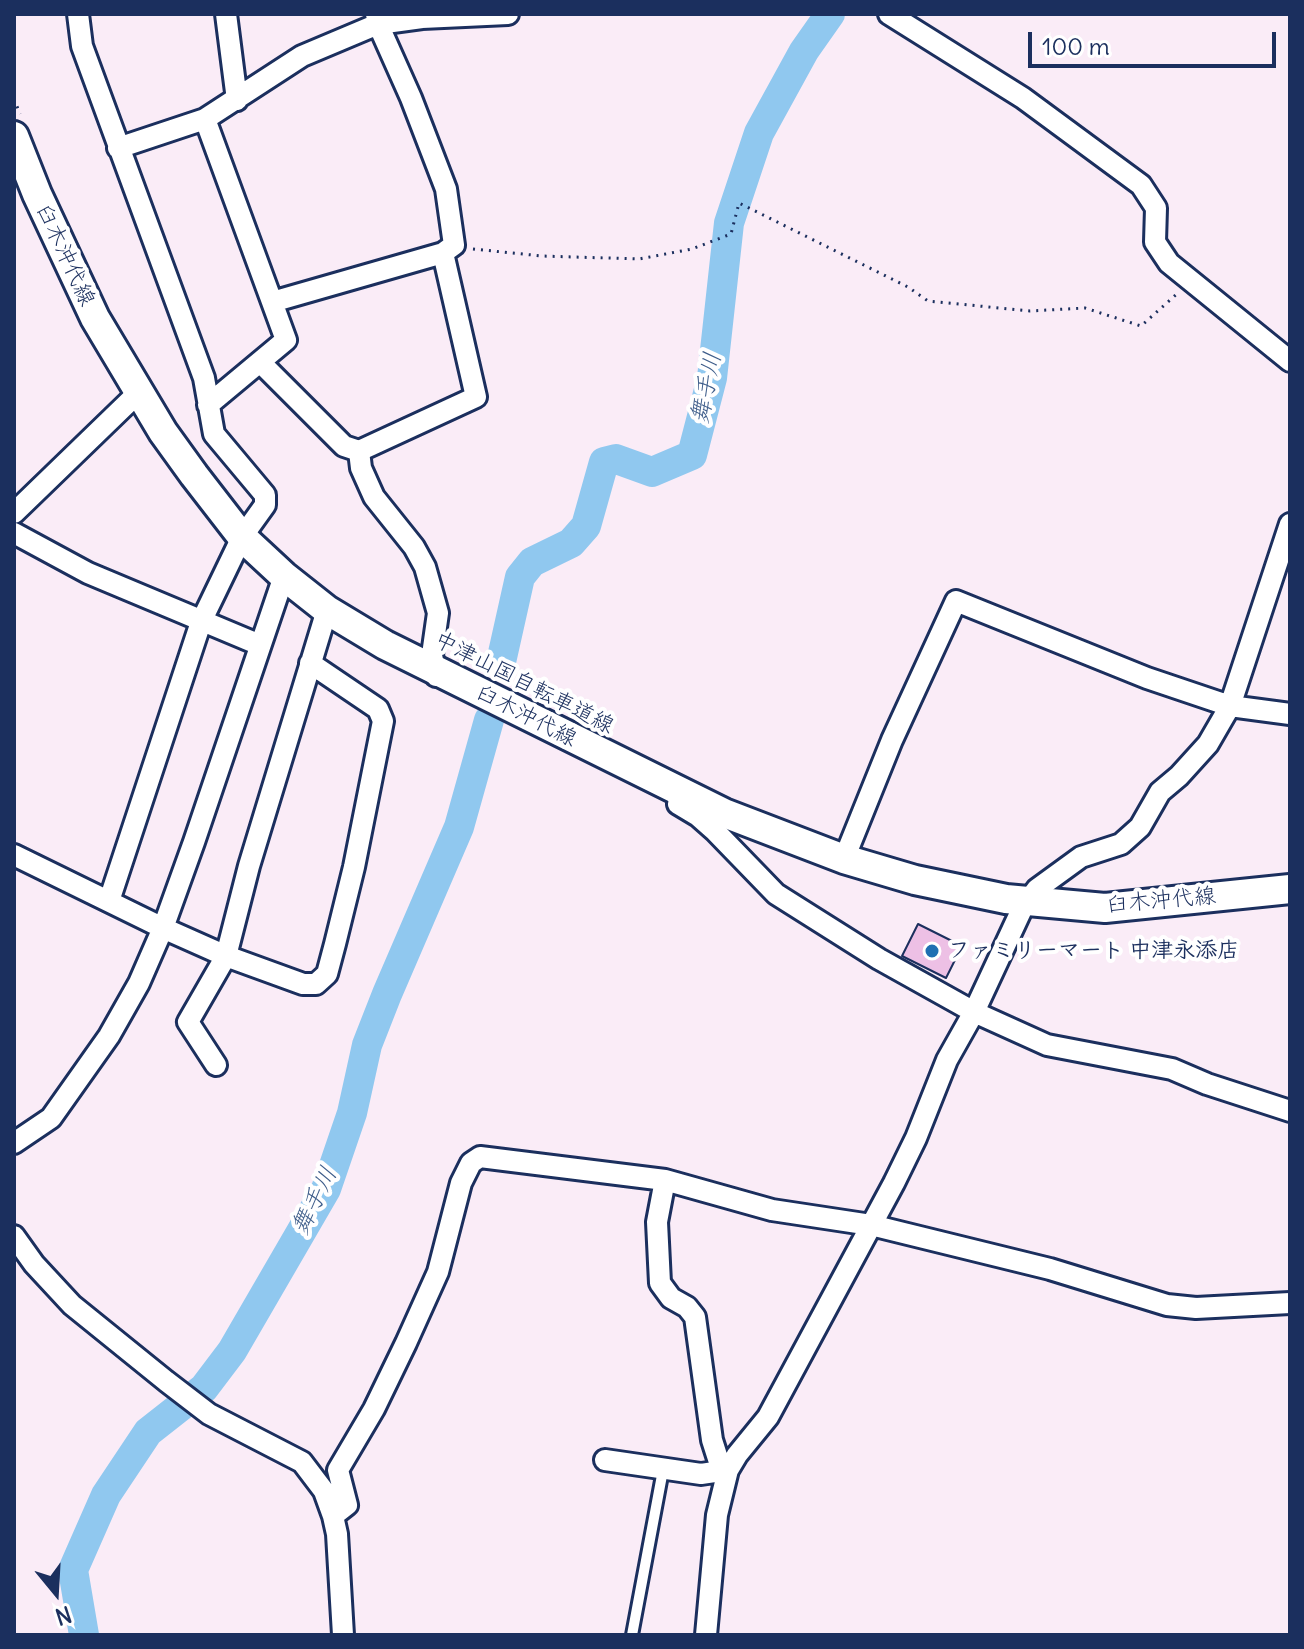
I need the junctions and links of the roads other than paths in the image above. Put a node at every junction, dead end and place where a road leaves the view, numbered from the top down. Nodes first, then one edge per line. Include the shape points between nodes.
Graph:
1 (78, 14) edge
2 (226, 14) edge
3 (508, 14) edge
4 (889, 14) edge
5 (414, 16) edge
6 (377, 19) edge
7 (237, 100) junction
8 (205, 119) junction
9 (17, 141) edge
10 (118, 148) junction
11 (448, 249) junction
12 (272, 302) junction
13 (1290, 361) edge
14 (260, 362) junction
15 (139, 392) junction
16 (208, 405) junction
17 (359, 451) junction
18 (14, 513) edge
19 (1290, 524) edge
20 (14, 533) edge
21 (242, 537) junction
22 (284, 576) junction
23 (327, 610) junction
24 (201, 622) junction
25 (260, 645) junction
26 (310, 663) junction
27 (433, 670) junction
28 (1230, 706) junction
29 (1290, 714) edge
30 (14, 855) edge
31 (844, 859) junction
32 (1290, 889) edge
33 (109, 901) junction
34 (1028, 902) junction
35 (163, 928) junction
36 (226, 956) junction
37 (974, 1012) junction
38 (216, 1065) dead end
39 (1290, 1111) edge
40 (14, 1143) edge
41 (665, 1180) junction
42 (871, 1225) junction
43 (14, 1236) edge
44 (1290, 1303) edge
45 (605, 1460) dead end
46 (663, 1470) junction
47 (728, 1470) junction
48 (333, 1516) junction
49 (343, 1635) edge
50 (632, 1635) edge
51 (706, 1635) edge

1 - 10 street via 82,46
2 - 7 street
3 - 5 street
4 - 13 street via 1023,98 1141,185 1156,208 1155,242 1169,263
5 - 6 street
6 - 7 street via 302,56
6 - 11 street via 446,189
7 - 8 street
8 - 10 street
8 - 12 street
9 - 15 main road, 臼木沖代線 via 95,318
10 - 16 street via 204,378
11 - 12 street
11 - 17 street via 476,397
12 - 14 street via 286,340
14 - 16 street
14 - 17 street via 344,446
15 - 18 street
15 - 21 main road, 臼木沖代線
16 - 21 street via 214,434 265,495 265,505
17 - 27 street via 374,497 425,567 438,613
19 - 28 street
20 - 24 street via 88,573
21 - 22 main road, 臼木沖代線
21 - 24 street
22 - 23 main road, 臼木沖代線
22 - 25 street
23 - 26 street
23 - 27 main road, 臼木沖代線
24 - 25 street
24 - 33 street
25 - 35 street
26 - 36 street
26 - 36 street via 378,709 383,721 327,974 316,984 303,984
27 - 31 main road, 臼木沖代線 via 693,799
27 - 37 street via 445,687 683,806 776,894
28 - 29 street
28 - 31 street via 956,601
28 - 34 street via 1208,744 1160,792 1140,827 1121,844 1081,857 1037,889
30 - 33 street
31 - 34 main road, 臼木沖代線 via 949,888
32 - 34 main road, 臼木沖代線 via 1105,908
33 - 35 street
34 - 37 street
35 - 36 street
35 - 40 street via 124,1009 76,1086 51,1118
36 - 38 street via 188,1022
37 - 39 street via 1047,1045 1172,1069
37 - 42 street
41 - 42 street via 772,1210
41 - 47 street via 657,1222 660,1283 695,1317 712,1440 719,1462
41 - 48 street via 490,1157 471,1163 438,1272 374,1409 338,1470 347,1505
42 - 44 street via 1050,1269 1167,1305
42 - 47 street via 768,1417
43 - 48 street via 72,1305 166,1381 209,1414 302,1462 324,1491
45 - 46 street
46 - 47 street
46 - 50 lane
47 - 51 street via 717,1515
48 - 49 street

